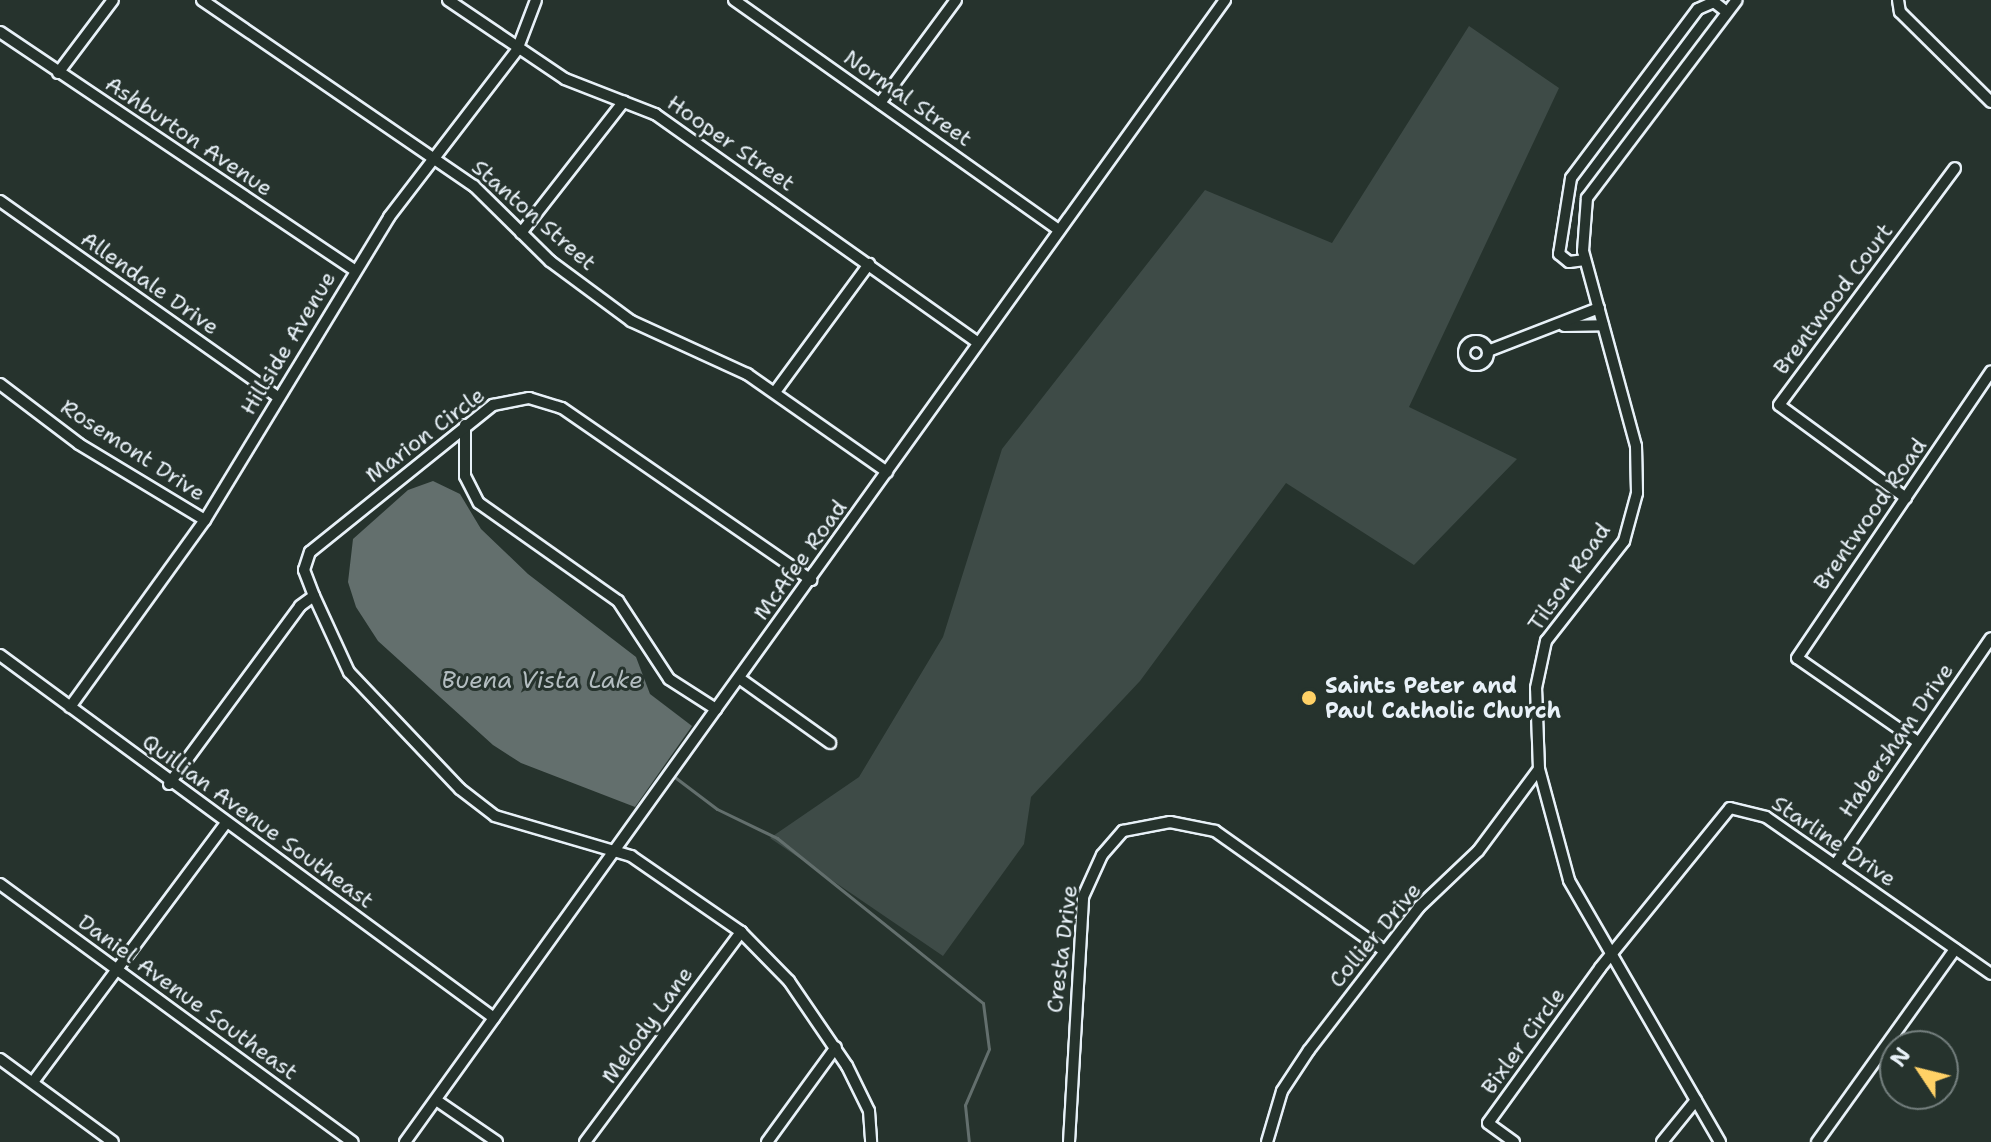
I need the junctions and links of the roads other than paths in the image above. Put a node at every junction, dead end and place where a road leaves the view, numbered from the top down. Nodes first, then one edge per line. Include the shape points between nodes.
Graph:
1 (113, 0) edge
2 (202, 0) edge
3 (448, 0) edge
4 (536, 0) edge
5 (734, 0) edge
6 (956, 0) edge
7 (1225, 0) edge
8 (1737, 0) edge
9 (1898, 0) edge
10 (1727, 12) junction
11 (0, 32) edge
12 (517, 50) junction
13 (58, 73) junction
14 (624, 101) junction
15 (1991, 102) edge
16 (880, 103) junction
17 (432, 158) junction
18 (1955, 168) dead end
19 (0, 201) edge
20 (1059, 230) junction
21 (521, 233) junction
22 (1585, 260) junction
23 (869, 264) junction
24 (355, 271) junction
25 (1599, 308) junction
26 (1603, 325) junction
27 (1564, 326) junction
28 (978, 343) junction
29 (1488, 351) dead end
30 (1991, 372) edge
31 (0, 384) edge
32 (775, 392) junction
33 (278, 397) junction
34 (465, 425) junction
35 (887, 472) junction
36 (1906, 498) junction
37 (205, 520) junction
38 (811, 580) junction
39 (314, 596) junction
40 (1991, 638) edge
41 (1, 657) edge
42 (739, 678) junction
43 (70, 707) junction
44 (716, 709) junction
45 (1918, 742) junction
46 (830, 743) dead end
47 (1539, 769) junction
48 (169, 784) junction
49 (225, 824) junction
50 (612, 855) junction
51 (1835, 865) junction
52 (0, 884) edge
53 (741, 932) junction
54 (1955, 949) junction
55 (1383, 950) junction
56 (1612, 959) junction
57 (117, 969) junction
58 (1991, 974) edge
59 (494, 1018) junction
60 (836, 1047) junction
61 (0, 1059) edge
62 (33, 1082) junction
63 (436, 1100) junction
64 (1696, 1100) junction
65 (113, 1142) edge
66 (353, 1142) edge
67 (405, 1142) edge
68 (497, 1142) edge
69 (585, 1142) edge
70 (767, 1142) edge
71 (871, 1142) edge
72 (1069, 1142) edge
73 (1267, 1142) edge
74 (1514, 1142) edge
75 (1662, 1142) edge
76 (1720, 1142) edge
77 (1817, 1142) edge

1 - 13 street
2 - 17 street, Stanton Street
3 - 12 street, Hooper Street
4 - 12 street, Hillside Avenue
5 - 16 street, Normal Street
6 - 16 street
7 - 20 street, McAfee Road
8 - 10 street, Tilson Road
9 - 15 street via 1900,12
10 - 22 street, Tilson Road via 1587,198
10 - 22 street via 1714,2 1698,9 1571,178 1559,254 1569,262
11 - 13 street, Ashburton Avenue
12 - 14 street, Hooper Street
12 - 17 street, Hillside Avenue
13 - 24 street, Ashburton Avenue
14 - 21 street
14 - 23 street, Hooper Street via 675,127
16 - 20 street, Normal Street
17 - 21 street, Stanton Street
17 - 24 street, Hillside Avenue
18 - 36 street, Brentwood Court via 1779,405
19 - 33 street, Allendale Drive
20 - 28 street, McAfee Road
21 - 32 street, Stanton Street via 631,321
22 - 25 street, Tilson Road
23 - 28 street, Hooper Street
23 - 32 street
24 - 33 street, Hillside Avenue
25 - 26 street, Tilson Road
25 - 27 street
26 - 27 street
26 - 47 street, Tilson Road via 1636,446 1637,493 1624,541 1546,641 1536,688
27 - 29 street
28 - 35 street, McAfee Road
30 - 36 street, Brentwood Road
31 - 37 street, Rosemont Drive via 79,444
32 - 35 street, Stanton Street
33 - 37 street, Hillside Avenue
34 - 38 street, Marion Circle via 515,398 562,408
34 - 39 street, Marion Circle via 310,552 304,570
34 - 44 street via 465,476 479,503 597,583 630,613 669,679
35 - 38 street, McAfee Road
36 - 45 street, Brentwood Road via 1798,654 1817,674
37 - 43 street, Hillside Avenue
38 - 42 street, McAfee Road
39 - 48 street via 300,606
39 - 50 street, Marion Circle via 349,672 460,789 495,816
40 - 45 street, Habersham Drive
41 - 43 street, Quillian Avenue Southeast
42 - 44 street, McAfee Road
42 - 46 street
43 - 48 street, Quillian Avenue Southeast
44 - 50 street, McAfee Road
45 - 51 street, Habersham Drive
47 - 55 street, Collier Drive via 1478,851
47 - 56 street, Tilson Road via 1569,880
48 - 49 street, Quillian Avenue Southeast
49 - 57 street
49 - 59 street, Quillian Avenue Southeast
50 - 53 street, Marion Circle via 647,865
50 - 59 street, McAfee Road
51 - 54 street, Starline Drive
51 - 56 street, Starline Drive via 1754,811 1730,808
52 - 57 street, Daniel Avenue Southeast
53 - 60 street, Marion Circle via 789,981
53 - 69 street, Melody Lane
54 - 58 street, Starline Drive
54 - 77 street
55 - 72 street, Cresta Drive via 1215,831 1170,822 1123,831 1083,897
55 - 73 street, Collier Drive via 1290,1077
56 - 64 street, Tilson Road
56 - 74 street, Bixler Circle via 1488,1123
57 - 62 street
57 - 66 street, Daniel Avenue Southeast
59 - 63 street, McAfee Road
60 - 70 street
60 - 71 street, Marion Circle via 869,1111
61 - 62 street
62 - 65 street
63 - 67 street, McAfee Road
63 - 68 street
64 - 75 street
64 - 76 street, Tilson Road

